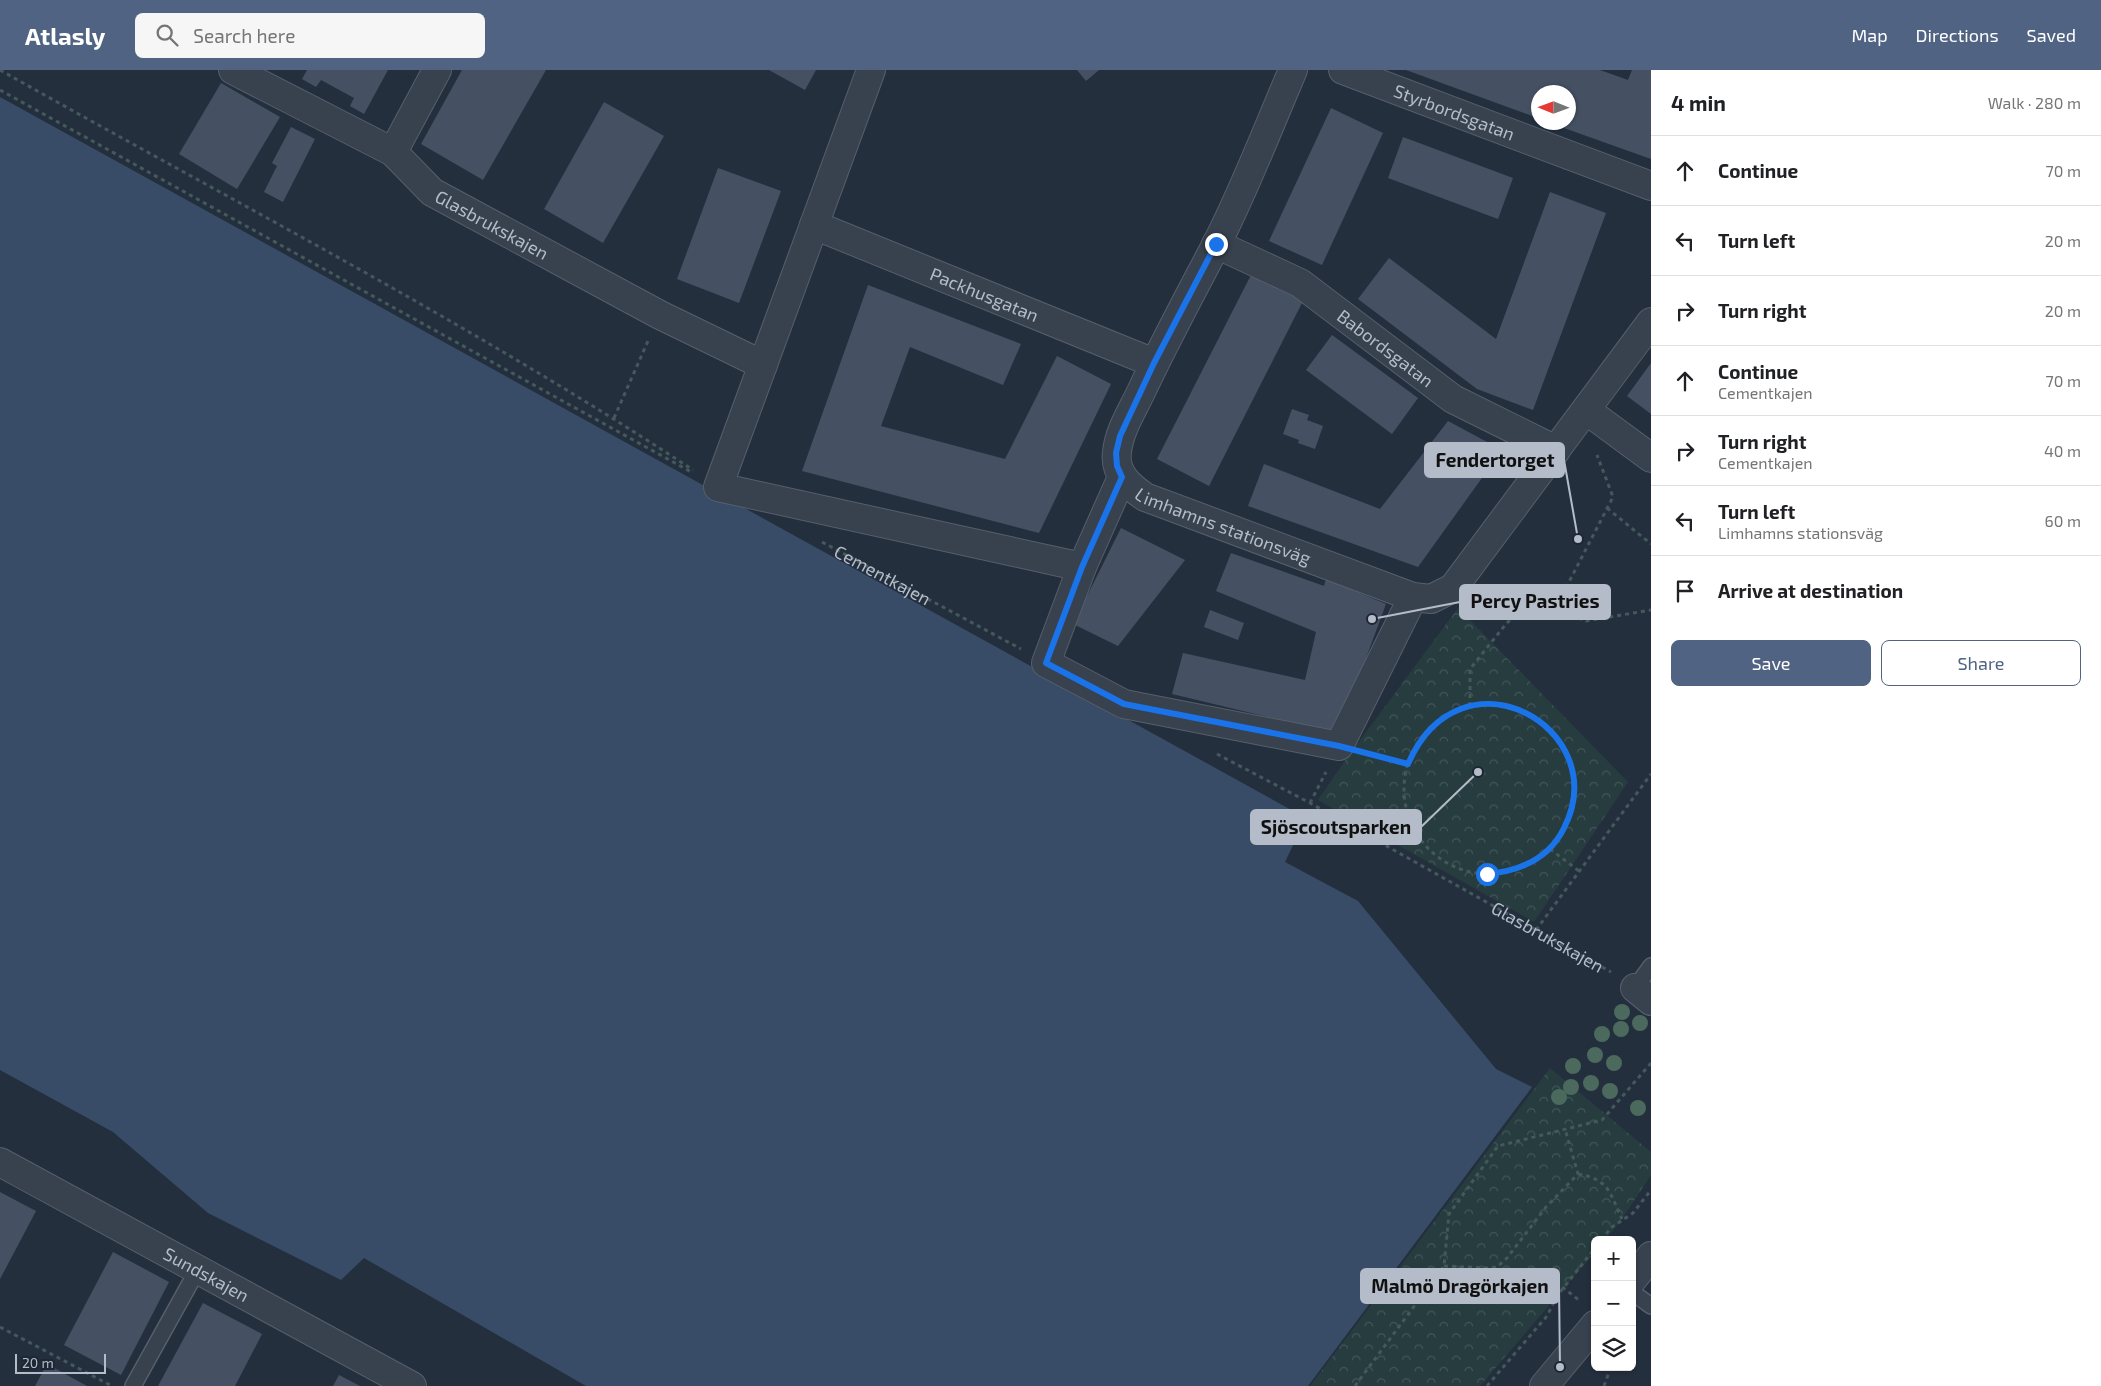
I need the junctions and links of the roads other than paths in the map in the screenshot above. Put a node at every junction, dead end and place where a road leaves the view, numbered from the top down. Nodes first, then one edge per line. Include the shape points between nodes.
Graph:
1 (233, 70) edge
2 (437, 70) edge
3 (871, 70) edge
4 (1293, 70) edge
5 (1343, 70) edge
6 (393, 152) junction
7 (1651, 186) edge
8 (814, 224) junction
9 (1216, 244) junction
10 (1651, 322) edge
11 (1154, 363) junction
12 (763, 365) junction
13 (1586, 410) junction
14 (1556, 450) junction
15 (1651, 458) edge
16 (1122, 477) junction
17 (1082, 567) junction
18 (1414, 597) junction
19 (1651, 966) edge
20 (1643, 994) edge
21 (0, 1162) edge
22 (1651, 1256) edge
23 (198, 1269) junction
24 (1636, 1275) edge
25 (1636, 1295) edge
26 (1651, 1306) edge
27 (1594, 1326) edge
28 (133, 1386) edge
29 (412, 1386) edge
30 (1544, 1386) edge

1 - 6 street, Glasbrukskajen
2 - 6 street
3 - 8 street
4 - 9 street, Limhamns stationsväg
5 - 7 street, Styrbordsgatan
6 - 12 street, Glasbrukskajen via 432,192 660,315
8 - 11 street, Packhusgatan
8 - 12 street
9 - 11 street, Limhamns stationsväg
9 - 14 street, Babordsgatan via 1300,283 1453,399
10 - 13 street
11 - 16 street, Limhamns stationsväg via 1120,436 1116,453
12 - 17 street via 718,486
13 - 14 street
13 - 15 street
14 - 18 street via 1453,588 1431,599
16 - 17 street
16 - 18 street, Limhamns stationsväg via 1145,497
17 - 18 street via 1046,663 1124,704 1339,746
19 - 20 lane
21 - 23 street, Sundskajen
22 - 24 street
23 - 28 lane
23 - 29 street, Sundskajen
25 - 26 lane
27 - 30 street

